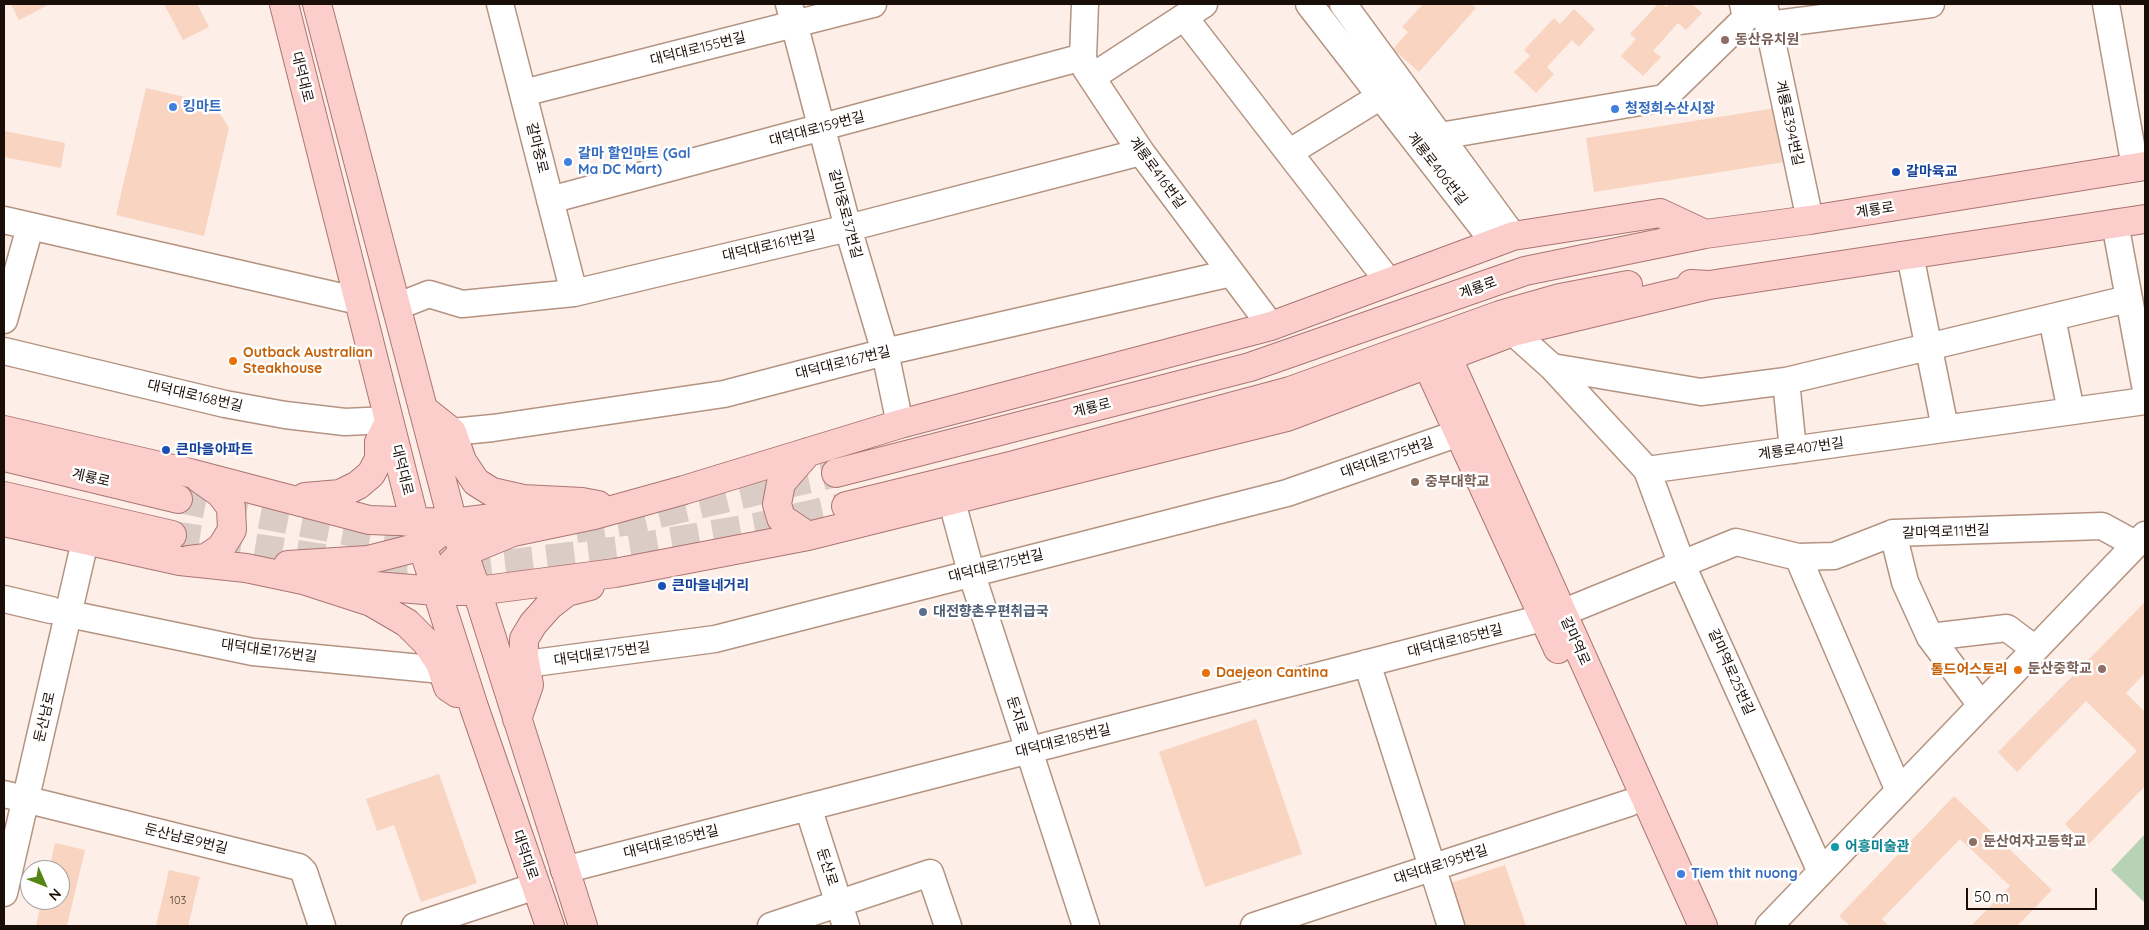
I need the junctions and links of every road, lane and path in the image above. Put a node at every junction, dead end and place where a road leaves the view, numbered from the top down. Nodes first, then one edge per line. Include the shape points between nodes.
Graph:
1 (284, 4) edge
2 (316, 4) edge
3 (500, 4) edge
4 (874, 4) edge
5 (1085, 4) edge
6 (1309, 4) edge
7 (1343, 4) edge
8 (1743, 4) edge
9 (1931, 4) edge
10 (2106, 4) edge
11 (1194, 11) edge
12 (792, 14) edge
13 (1766, 15) edge
14 (1088, 68) junction
15 (523, 93) junction
16 (1381, 96) junction
17 (822, 128) junction
18 (1440, 136) junction
19 (1141, 152) junction
20 (1290, 152) junction
21 (2140, 167) edge
22 (550, 200) junction
23 (2145, 219) edge
24 (4, 220) edge
25 (1810, 220) junction
26 (2115, 223) junction
27 (30, 227) junction
28 (848, 228) junction
29 (1705, 234) junction
30 (1503, 239) junction
31 (1910, 254) junction
32 (1231, 273) junction
33 (1389, 282) junction
34 (1709, 285) junction
35 (574, 293) junction
36 (2128, 299) junction
37 (359, 300) junction
38 (396, 306) junction
39 (2052, 318) junction
40 (4, 320) edge
41 (1271, 326) junction
42 (1513, 332) junction
43 (1930, 346) junction
44 (4, 351) edge
45 (885, 352) junction
46 (1437, 360) junction
47 (1552, 367) junction
48 (1786, 381) junction
49 (2145, 386) edge
50 (2145, 400) edge
51 (423, 409) junction
52 (2071, 411) junction
53 (389, 420) junction
54 (900, 424) junction
55 (1945, 428) junction
56 (4, 430) edge
57 (452, 432) junction
58 (1459, 433) junction
59 (1793, 450) junction
60 (808, 452) junction
61 (4, 457) edge
62 (1648, 470) junction
63 (190, 472) junction
64 (836, 473) tunnel mouth
65 (684, 490) junction
66 (4, 496) edge
67 (280, 498) junction
68 (178, 499) tunnel mouth
69 (952, 502) junction
70 (598, 505) junction
71 (846, 506) tunnel mouth
72 (4, 522) edge
73 (453, 523) junction
74 (419, 534) junction
75 (1893, 534) junction
76 (172, 535) tunnel mouth
77 (808, 536) junction
78 (76, 539) junction
79 (2140, 539) edge
80 (462, 553) junction
81 (1798, 557) junction
82 (180, 561) junction
83 (1682, 565) junction
84 (246, 568) junction
85 (971, 572) junction
86 (616, 573) junction
87 (302, 580) junction
88 (436, 591) junction
89 (477, 591) junction
90 (4, 599) edge
91 (60, 612) junction
92 (1553, 616) junction
93 (1930, 637) junction
94 (2035, 649) junction
95 (1367, 663) junction
96 (526, 664) junction
97 (442, 670) junction
98 (1981, 705) junction
99 (474, 707) junction
100 (517, 719) junction
101 (1028, 750) junction
102 (1899, 791) junction
103 (13, 796) edge
104 (1628, 804) junction
105 (808, 807) junction
106 (4, 823) edge
107 (1433, 868) junction
108 (564, 870) junction
109 (1821, 872) junction
110 (536, 886) junction
111 (4, 893) edge
112 (842, 915) edge
113 (322, 926) edge
114 (415, 926) edge
115 (550, 926) edge
116 (583, 926) edge
117 (771, 926) edge
118 (948, 926) edge
119 (1086, 926) edge
120 (1254, 926) edge
121 (1451, 926) edge
122 (1685, 926) edge
123 (1703, 926) edge
124 (1769, 926) edge

1 - 37 main road, 대덕대로
2 - 38 main road
3 - 15 street, 갈마중로
4 - 12 street, 대덕대로155번길
5 - 14 street
6 - 16 street, 계룡로406번길
7 - 18 street
8 - 18 street via 1746,18 1664,98
9 - 13 street, 계룡로394번길
10 - 21 street, 계룡로
11 - 14 street
11 - 20 street
12 - 15 street, 대덕대로155번길
12 - 17 street, 갈마중로37번길
13 - 25 street, 계룡로394번길
14 - 17 street, 대덕대로159번길
14 - 19 street, 계룡로416번길
15 - 22 street, 갈마중로
16 - 20 street
16 - 30 street, 계룡로406번길
17 - 22 street, 대덕대로159번길
17 - 28 street, 갈마중로37번길
18 - 30 street
19 - 28 street, 대덕대로161번길
19 - 32 street, 계룡로416번길
20 - 33 street
21 - 25 main road, 계룡로
22 - 35 street, 갈마중로
23 - 26 main road
24 - 27 street
25 - 29 main road, 계룡로
26 - 31 main road
26 - 36 street
27 - 37 street
27 - 40 street
28 - 35 street, 대덕대로161번길
28 - 45 street, 갈마중로37번길
29 - 30 main road via 1660,213
29 - 64 main road, 계룡로 via 1525,271 1250,367
30 - 33 main road
31 - 34 main road
31 - 43 street
32 - 41 street, 계룡로416번길
32 - 45 street, 대덕대로167번길
33 - 41 main road
34 - 42 main road
34 - 71 main road via 1647,281 1560,298 1500,315 1290,391
35 - 38 street, 대덕대로161번길 via 462,304 429,294
36 - 39 street
36 - 49 street
37 - 53 main road, 대덕대로
38 - 51 main road
39 - 43 street
39 - 52 street
41 - 54 main road
42 - 46 main road
42 - 47 street
43 - 48 street
43 - 55 street
44 - 53 street, 대덕대로168번길 via 225,404 285,415 345,422
45 - 54 street, 갈마중로37번길
45 - 57 street, 대덕대로167번길 via 724,394
46 - 58 main road, 갈마역로
46 - 69 main road via 1286,417
46 - 92 main road, 갈마역로
47 - 48 street via 1701,392
47 - 62 street
48 - 59 street
50 - 52 street, 계룡로407번길
51 - 57 main road
51 - 73 main road
52 - 55 street, 계룡로407번길
53 - 67 main road via 379,442 379,459 371,474 358,485 340,494
53 - 74 main road, 대덕대로
54 - 60 main road
55 - 59 street, 계룡로407번길
56 - 63 main road
57 - 70 main road via 462,461 476,482 492,492 523,499
58 - 85 street, 대덕대로175번길 via 1286,493
58 - 92 main road, 갈마역로
59 - 62 street, 계룡로407번길
60 - 65 main road
60 - 77 main road via 782,483 777,504 781,518
61 - 68 main road, 계룡로
62 - 83 street, 갈마역로25번길
63 - 67 main road
63 - 82 main road via 220,493 231,508 232,530 221,548 206,558
65 - 70 main road
65 - 80 main road via 594,515 514,532
66 - 76 main road
67 - 74 main road
69 - 77 main road
69 - 85 street, 둔지로
70 - 73 main road
72 - 78 main road
73 - 74 main road
73 - 80 main road
74 - 84 main road via 368,560
74 - 88 main road, 대덕대로
75 - 79 street, 갈마역로11번길 via 2102,526
75 - 81 street, 갈마역로11번길 via 1834,556
75 - 93 street via 1905,582
77 - 86 main road
78 - 82 main road
78 - 91 street, 둔산남로
79 - 94 street
80 - 88 main road via 444,572
80 - 89 main road
81 - 83 street, 갈마역로11번길 via 1736,542
81 - 102 street
82 - 84 main road
83 - 92 street, 갈마역로11번길
83 - 109 street, 갈마역로25번길
84 - 87 main road
85 - 96 street, 대덕대로175번길 via 714,639
85 - 101 street, 둔지로
86 - 89 main road
86 - 96 main road via 600,584 568,592 549,606 524,638
87 - 88 main road
87 - 97 main road via 371,602 393,614 426,642
88 - 89 main road
88 - 99 main road, 대덕대로
89 - 100 main road
90 - 91 street, 대덕대로176번길
91 - 97 street, 대덕대로176번길 via 253,652
91 - 103 street, 둔산남로
92 - 95 street, 대덕대로185번길
92 - 104 main road, 갈마역로
92 - 123 main road, 갈마역로
93 - 94 street via 2007,628
93 - 98 street
94 - 98 street
95 - 101 street, 대덕대로185번길
95 - 107 street
96 - 100 main road via 529,685
97 - 99 main road via 448,687
98 - 102 street
99 - 110 main road, 대덕대로
100 - 108 main road
101 - 105 street, 대덕대로185번길
101 - 119 street, 둔지로
102 - 109 street
103 - 106 street, 둔산남로
103 - 111 street, 둔산남로
103 - 113 street, 둔산남로9번길 via 299,867 304,872
104 - 107 street, 대덕대로195번길
104 - 122 main road, 갈마역로
105 - 108 street, 대덕대로185번길
105 - 112 street, 둔산로
107 - 120 street, 대덕대로195번길
107 - 121 street
108 - 116 main road
109 - 124 street
110 - 114 street
110 - 115 main road, 대덕대로
112 - 117 street
112 - 118 street via 930,872

